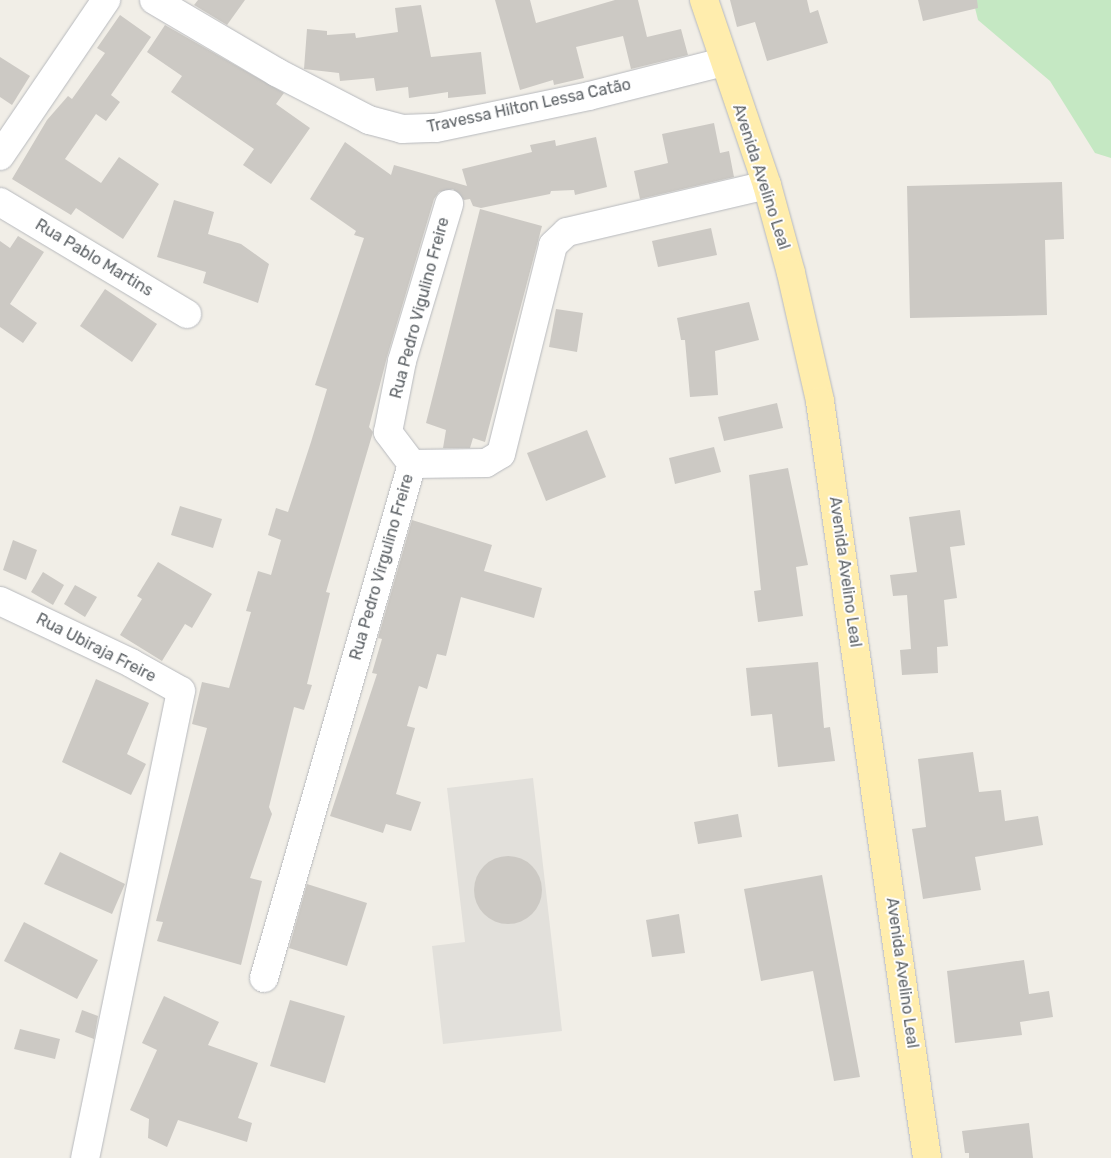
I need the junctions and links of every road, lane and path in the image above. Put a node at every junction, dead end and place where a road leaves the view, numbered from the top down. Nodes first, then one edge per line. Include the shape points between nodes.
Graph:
1 (106, 0) edge
2 (154, 0) edge
3 (704, 0) edge
4 (723, 62) junction
5 (0, 156) edge
6 (766, 185) junction
7 (0, 202) edge
8 (449, 204) dead end
9 (187, 314) dead end
10 (412, 464) junction
11 (0, 601) edge
12 (264, 978) dead end
13 (84, 1158) edge
14 (927, 1158) edge

1 - 5 street
2 - 4 street, Travessa Hilton Lessa Catão via 369,120 402,129 436,128 589,96
3 - 4 main road, Avenida Avelino Leal
4 - 6 main road, Avenida Avelino Leal
6 - 10 street, Rua Pedro Virgulino Freire via 567,232 553,245 500,454 486,464
6 - 14 main road, Avenida Avelino Leal via 791,273 820,401
7 - 9 street, Rua Pablo Martins
8 - 10 street, Rua Pedro Vigulino Freire via 402,361 388,432
10 - 12 street, Rua Pedro Virgulino Freire
11 - 13 street, Rua Ubiraja Freire via 131,663 180,691

